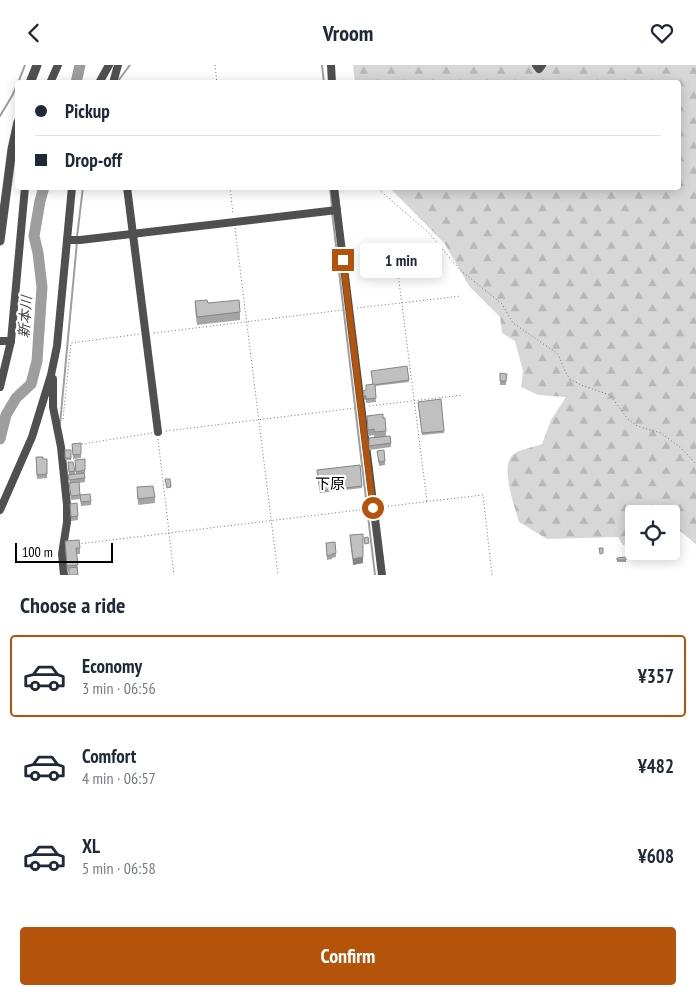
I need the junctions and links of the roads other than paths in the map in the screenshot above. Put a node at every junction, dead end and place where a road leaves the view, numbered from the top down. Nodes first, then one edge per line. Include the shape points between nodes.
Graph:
1 (37, 65) edge
2 (58, 65) edge
3 (109, 65) edge
4 (118, 65) edge
5 (331, 65) edge
6 (536, 65) edge
7 (542, 65) edge
8 (31, 80) edge
9 (51, 80) edge
10 (101, 80) edge
11 (115, 80) edge
12 (332, 80) edge
13 (15, 136) edge
14 (25, 190) edge
15 (72, 190) edge
16 (127, 190) edge
17 (334, 190) edge
18 (337, 210) junction
19 (132, 234) junction
20 (67, 240) junction
21 (0, 241) edge
22 (0, 341) edge
23 (11, 341) junction
24 (52, 375) junction
25 (0, 387) edge
26 (158, 432) road end
27 (0, 511) edge
28 (64, 575) edge
29 (382, 575) edge

1 - 8 street
2 - 9 street
3 - 10 street
4 - 11 street
5 - 12 street
6 - 7 street via 539,69
13 - 21 street
14 - 23 street
15 - 20 street
16 - 19 street
17 - 18 street
18 - 19 street
18 - 29 street
19 - 20 street
19 - 26 street
20 - 24 street
22 - 23 street
23 - 25 street
24 - 27 street via 32,437
24 - 28 street via 53,407 67,505

